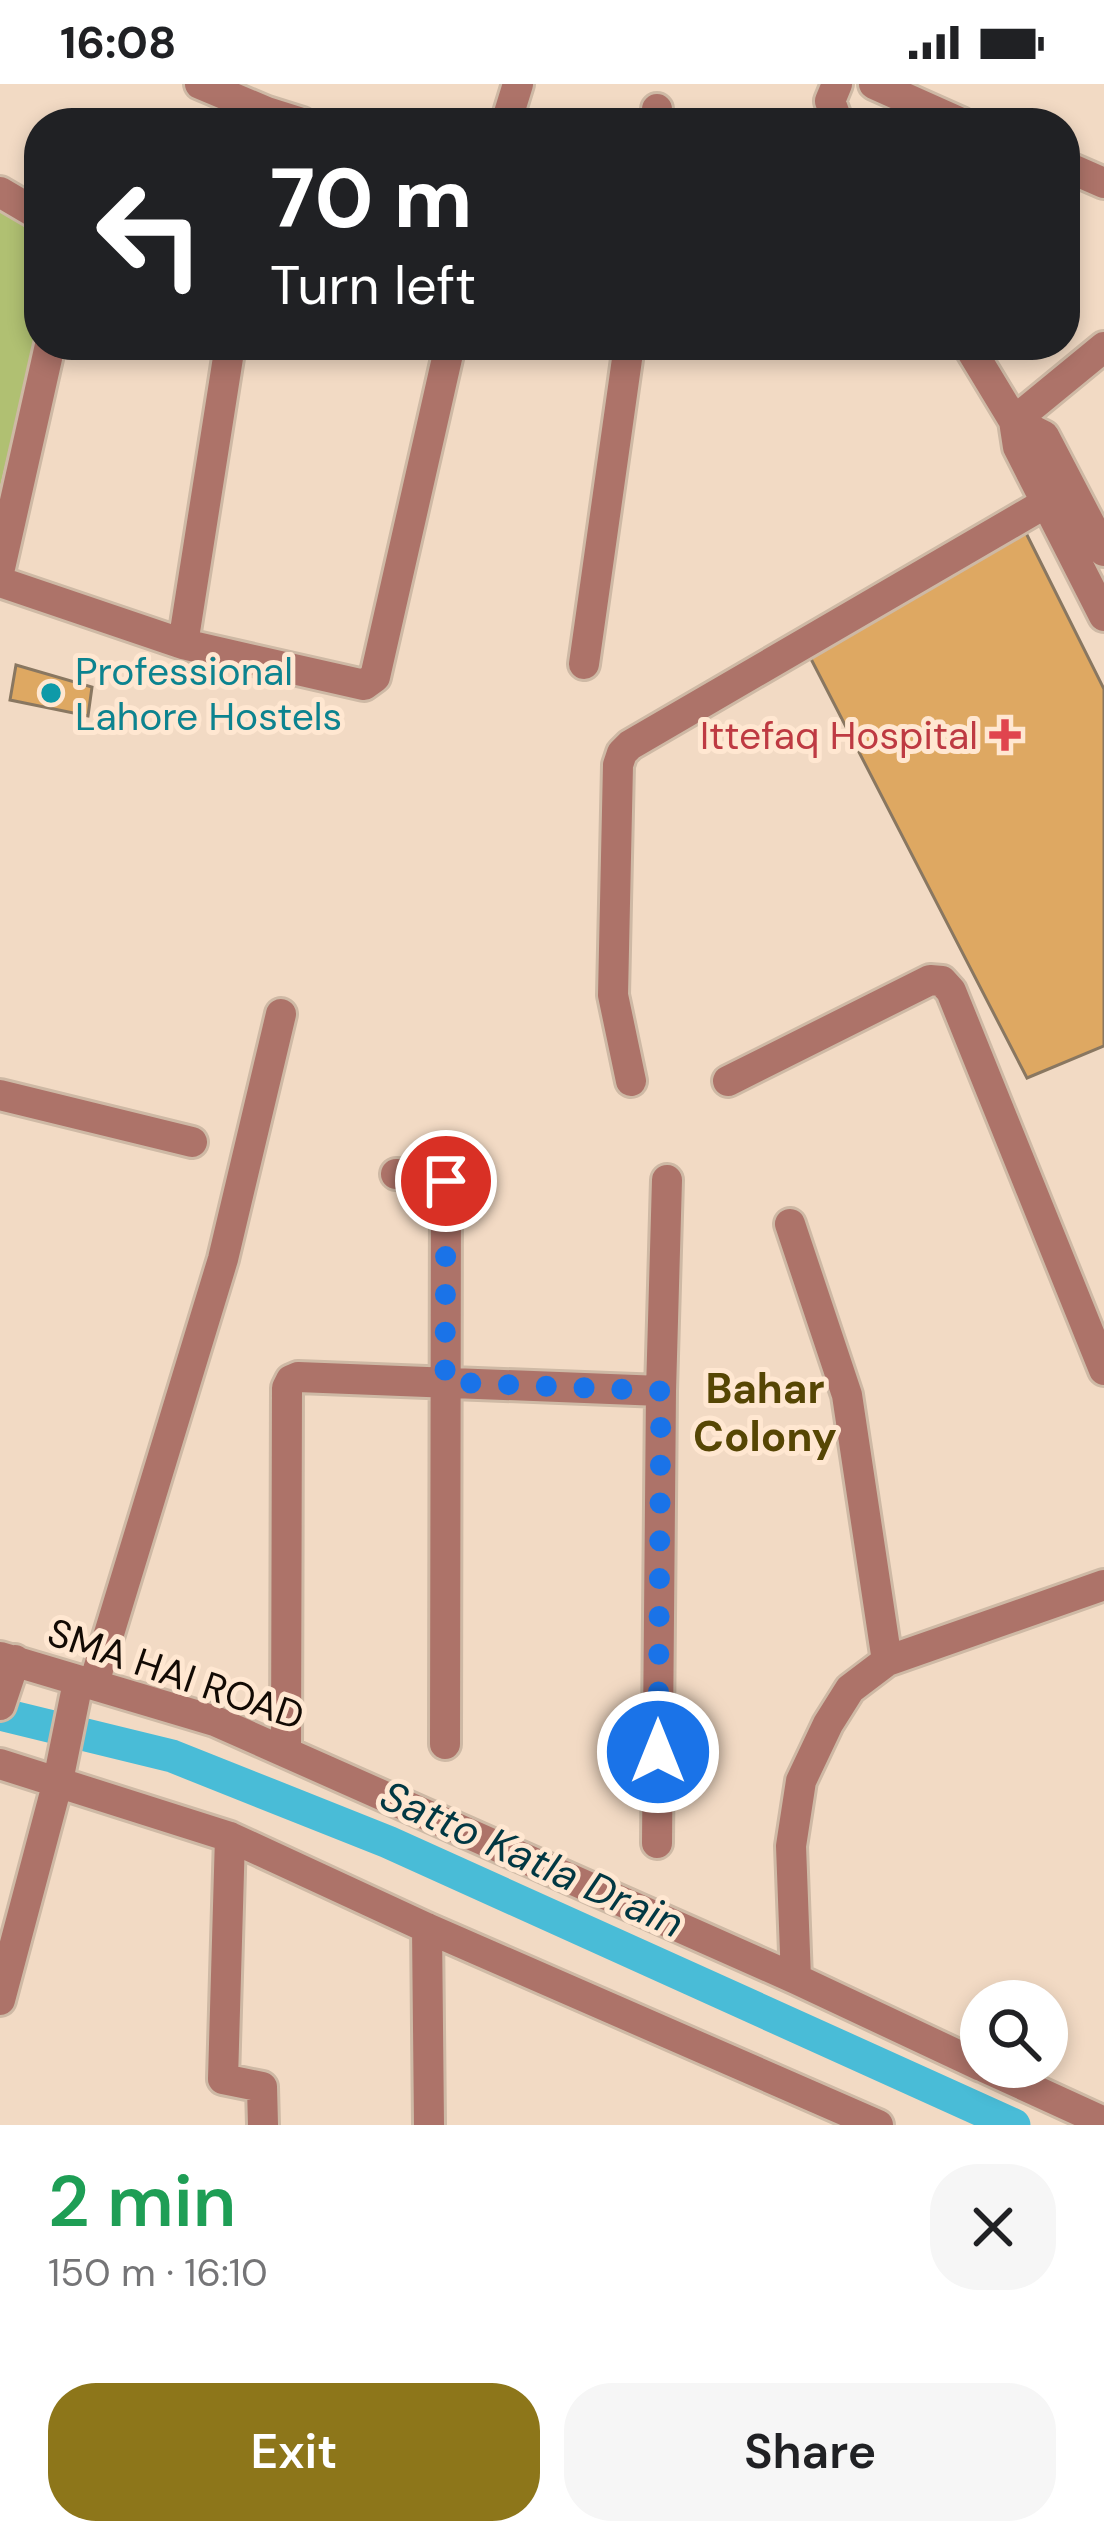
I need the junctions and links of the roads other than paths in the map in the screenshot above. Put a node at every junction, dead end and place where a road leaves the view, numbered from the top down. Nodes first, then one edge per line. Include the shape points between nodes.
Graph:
1 (200, 84) edge
2 (874, 84) edge
3 (247, 108) edge
4 (917, 108) edge
5 (1104, 347) edge
6 (47, 360) edge
7 (228, 360) edge
8 (447, 360) edge
9 (628, 360) edge
10 (977, 360) edge
11 (1014, 421) junction
12 (1045, 504) junction
13 (1104, 551) edge
14 (0, 568) edge
15 (0, 582) edge
16 (1104, 616) edge
17 (183, 644) junction
18 (584, 664) dead end
19 (281, 1014) dead end
20 (728, 1081) dead end
21 (631, 1082) dead end
22 (0, 1095) edge
23 (192, 1142) dead end
24 (395, 1174) dead end
25 (667, 1180) dead end
26 (790, 1224) dead end
27 (1094, 1316) edge
28 (1104, 1370) edge
29 (445, 1382) junction
30 (661, 1391) junction
31 (1104, 1585) edge
32 (887, 1661) junction
33 (5, 1676) edge
34 (82, 1687) junction
35 (445, 1744) dead end
36 (286, 1751) junction
37 (0, 1764) edge
38 (60, 1768) junction
39 (230, 1837) junction
40 (657, 1843) dead end
41 (427, 1928) junction
42 (796, 1979) junction
43 (0, 2000) edge
44 (960, 2056) edge
45 (1030, 2088) edge
46 (826, 2114) edge
47 (1104, 2122) edge
48 (263, 2125) edge
49 (429, 2125) edge
50 (878, 2125) edge

1 - 3 street
2 - 4 street
5 - 11 street
6 - 14 street
7 - 17 street
8 - 17 street via 375,677 352,684
9 - 18 street
10 - 11 street
11 - 12 street
11 - 13 street via 1044,436
12 - 16 street
12 - 21 street via 622,753 613,995
15 - 17 street
19 - 34 street via 224,1259
20 - 27 street via 930,980 943,981
22 - 23 street
24 - 29 street via 446,1181
25 - 30 street
26 - 32 street via 847,1395
27 - 28 street
29 - 30 street
29 - 35 street
29 - 36 street via 298,1377 287,1388
30 - 40 street
31 - 32 street
32 - 42 street via 850,1689 801,1781 791,1846
33 - 34 street, SMA HAI ROAD
34 - 36 street, SMA HAI ROAD via 215,1721
34 - 38 street
36 - 42 street, SMA HAI ROAD
37 - 38 street
38 - 39 street
38 - 43 street
39 - 41 street
39 - 48 street via 223,2079 262,2087
41 - 46 street
41 - 49 street
42 - 44 street, SMA HAI ROAD
45 - 47 street, SMA HAI ROAD
46 - 50 street

